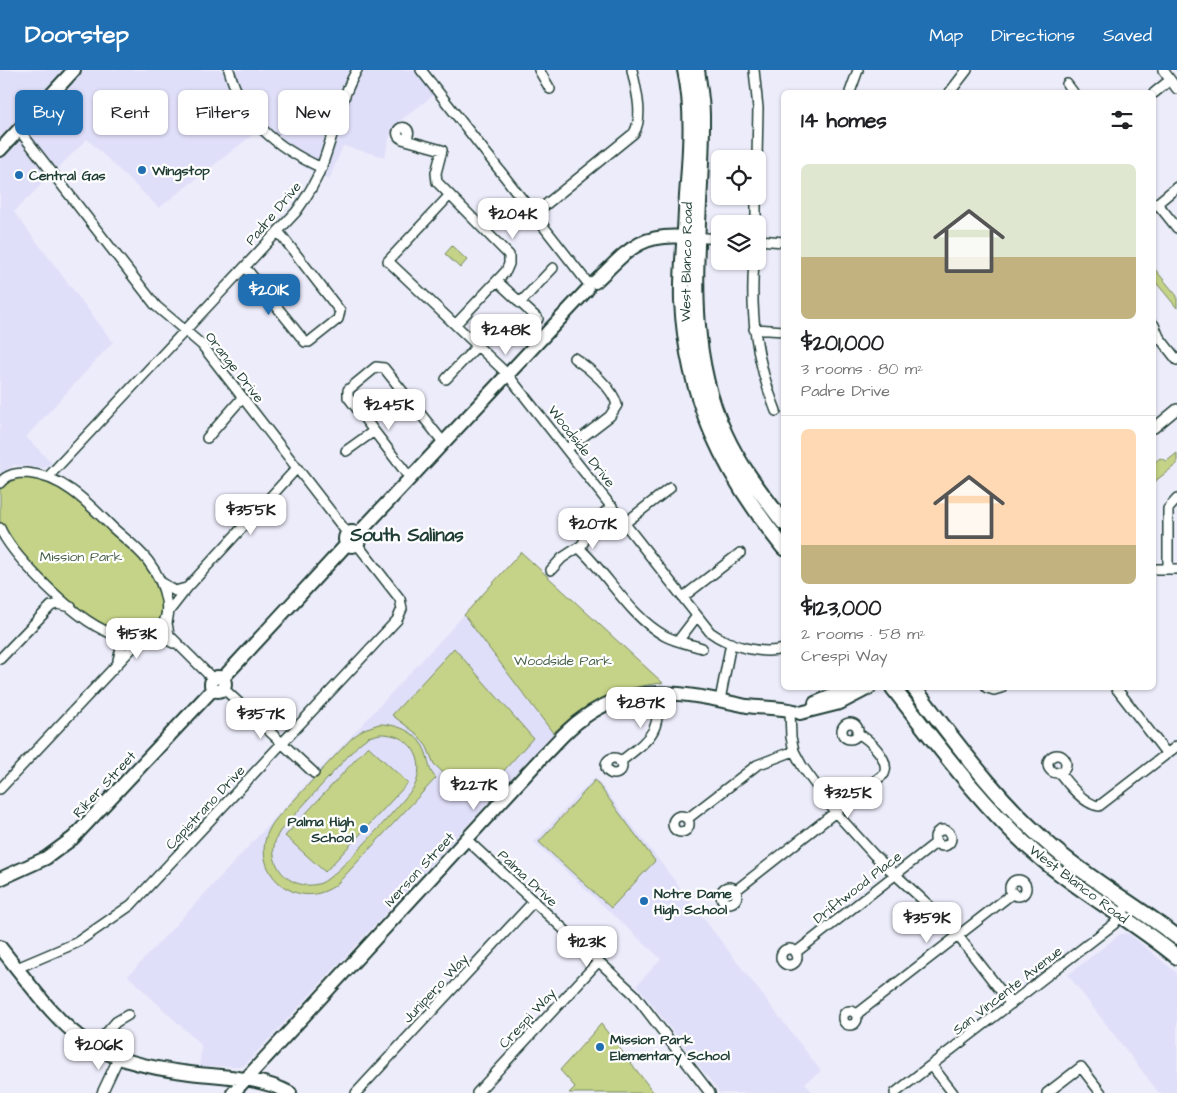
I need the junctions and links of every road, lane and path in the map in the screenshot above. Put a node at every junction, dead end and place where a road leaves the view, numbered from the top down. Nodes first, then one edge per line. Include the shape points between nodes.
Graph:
1 (74, 70) edge
2 (229, 70) edge
3 (357, 70) edge
4 (421, 70) edge
5 (539, 70) edge
6 (632, 70) edge
7 (685, 70) edge
8 (697, 70) edge
9 (754, 70) edge
10 (858, 70) edge
11 (967, 70) edge
12 (1163, 70) edge
13 (1170, 80) junction
14 (1067, 84) dead end
15 (1177, 88) edge
16 (550, 89) dead end
17 (56, 90) edge
18 (851, 90) edge
19 (957, 90) edge
20 (1072, 90) edge
21 (1156, 90) edge
22 (15, 134) edge
23 (23, 135) edge
24 (402, 138) dead end
25 (0, 150) edge
26 (757, 150) edge
27 (322, 168) junction
28 (1177, 187) edge
29 (450, 196) junction
30 (1156, 204) edge
31 (533, 215) junction
32 (1177, 228) edge
33 (278, 232) junction
34 (692, 237) junction
35 (711, 238) edge
36 (766, 241) edge
37 (781, 242) edge
38 (245, 267) junction
39 (552, 268) dead end
40 (754, 270) edge
41 (497, 281) junction
42 (590, 284) junction
43 (520, 303) junction
44 (538, 319) dead end
45 (456, 324) junction
46 (754, 328) junction
47 (186, 330) junction
48 (781, 331) edge
49 (1156, 332) edge
50 (478, 346) junction
51 (574, 358) dead end
52 (1177, 360) edge
53 (508, 375) junction
54 (446, 379) dead end
55 (242, 398) junction
56 (1177, 409) edge
57 (776, 410) dead end
58 (1156, 426) edge
59 (374, 431) junction
60 (207, 438) dead end
61 (443, 442) junction
62 (568, 449) junction
63 (346, 451) dead end
64 (66, 458) junction
65 (297, 468) junction
66 (48, 477) junction
67 (410, 478) junction
68 (0, 481) edge
69 (65, 485) junction
70 (670, 488) dead end
71 (1177, 499) edge
72 (612, 506) junction
73 (781, 519) edge
74 (625, 523) junction
75 (0, 528) edge
76 (352, 539) junction
77 (0, 542) edge
78 (781, 544) edge
79 (12, 548) junction
80 (579, 548) junction
81 (740, 553) dead end
82 (1156, 569) edge
83 (1173, 569) edge
84 (551, 570) dead end
85 (159, 580) junction
86 (48, 585) junction
87 (186, 588) junction
88 (683, 597) junction
89 (402, 606) joint
90 (72, 607) junction
91 (46, 609) junction
92 (167, 615) junction
93 (697, 616) junction
94 (112, 634) junction
95 (145, 638) junction
96 (678, 641) junction
97 (731, 643) junction
98 (180, 648) junction
99 (702, 648) dead end
100 (781, 649) edge
101 (0, 659) edge
102 (117, 663) junction
103 (218, 684) junction
104 (843, 690) edge
105 (865, 690) edge
106 (895, 690) edge
107 (916, 690) edge
108 (1118, 690) edge
109 (656, 692) junction
110 (720, 700) junction
111 (792, 710) junction
112 (857, 733) dead end
113 (283, 744) junction
114 (1177, 746) edge
115 (794, 752) junction
116 (1167, 754) junction
117 (620, 762) dead end
118 (1059, 772) dead end
119 (314, 774) dead end
120 (0, 789) edge
121 (836, 813) junction
122 (687, 820) dead end
123 (467, 840) junction
124 (937, 842) dead end
125 (896, 874) junction
126 (0, 879) edge
127 (735, 891) dead end
128 (1013, 893) dead end
129 (534, 902) junction
130 (1129, 902) junction
131 (1120, 916) junction
132 (958, 935) junction
133 (1177, 937) edge
134 (0, 947) edge
135 (795, 953) dead end
136 (1177, 957) edge
137 (598, 962) junction
138 (17, 968) junction
139 (1012, 1004) junction
140 (857, 1014) dead end
141 (128, 1015) dead end
142 (93, 1048) junction
143 (118, 1059) junction
144 (932, 1066) junction
145 (246, 1079) junction
146 (102, 1093) edge
147 (233, 1093) edge
148 (290, 1093) edge
149 (356, 1093) edge
150 (477, 1093) edge
151 (710, 1093) edge
152 (895, 1093) edge
153 (953, 1093) edge
154 (1047, 1093) edge
155 (1101, 1093) edge

1 - 17 street
2 - 27 street via 243,105 258,126 280,146
3 - 27 street, Padre Drive via 345,91
4 - 31 street
5 - 16 street
6 - 31 street via 638,114 634,134
7 - 34 main road, West Blanco Road via 690,117
8 - 34 main road, West Blanco Road via 702,113
9 - 26 street
10 - 18 street
11 - 19 street
12 - 13 street
13 - 15 street
13 - 21 street
14 - 20 street
22 - 25 street
23 - 47 street, Orange Drive via 156,306
24 - 29 street via 442,150 436,180
27 - 33 street, Padre Drive via 304,200
28 - 30 street
29 - 41 street via 507,252 509,264
29 - 45 street, Woodside Drive via 388,261
30 - 32 street
31 - 42 street
33 - 38 street, Padre Drive
33 - 38 street via 340,311 338,319 305,342
34 - 35 street, Riker Street
34 - 42 street, Riker Street via 663,236 644,241 631,248
34 - 73 main road, West Blanco Road via 695,303 706,380 722,427 739,460
34 - 78 main road, West Blanco Road via 683,316 685,342 697,395 733,478
36 - 37 street
38 - 47 street, Padre Drive
39 - 43 street
40 - 46 street
41 - 43 street
41 - 45 street
42 - 53 street, Riker Street
43 - 44 street
45 - 50 street, Woodside Drive
46 - 48 street
46 - 57 street via 758,355
47 - 55 street, Orange Drive via 202,345
47 - 64 street, Padre Drive
49 - 52 street
50 - 53 street, Woodside Drive
50 - 54 street
51 - 62 street via 591,369 617,405 610,416
53 - 61 street, Riker Street
53 - 62 street, Woodside Drive
55 - 60 street
55 - 65 street, Orange Drive
56 - 58 street
59 - 61 street via 348,398 347,392 379,367 386,370
59 - 63 street
59 - 67 street
61 - 67 street, Riker Street
62 - 72 street, Woodside Drive
64 - 66 street, Padre Drive
64 - 69 street via 60,473
65 - 76 street, Orange Drive
65 - 87 street
66 - 68 street via 23,473
66 - 69 street
67 - 76 street, Riker Street
69 - 85 street via 142,554
70 - 74 street
71 - 83 street via 1168,509
72 - 74 street, Woodside Drive
72 - 80 street via 594,522
74 - 88 street, Woodside Drive
75 - 79 street
76 - 89 street, Orange Drive via 400,599
76 - 103 street, Riker Street
77 - 79 street
79 - 86 street
80 - 84 street via 562,558
80 - 96 street via 636,612 662,634
81 - 88 street
82 - 83 street
85 - 87 street via 174,591
85 - 92 street
86 - 90 street
86 - 91 street via 51,594
87 - 92 street
88 - 93 street, Woodside Drive
89 - 113 street, Capistrano Drive via 397,620
90 - 91 street via 58,604
90 - 94 street via 87,621
91 - 101 street
92 - 95 street via 160,628
92 - 98 street via 170,635
93 - 96 street
93 - 97 street, Woodside Drive via 710,632
94 - 95 street
94 - 102 street via 121,648
95 - 98 street via 161,638
95 - 102 street
96 - 99 street
97 - 100 street, Woodside Drive via 772,652
97 - 110 street
98 - 103 street
102 - 120 street
103 - 113 street
103 - 126 street, Riker Street via 73,838 46,858
104 - 111 street, Iverson Street
105 - 111 street, Iverson Street via 833,706 800,712
106 - 131 main road, West Blanco Road via 994,814 1044,860
107 - 130 main road, West Blanco Road via 1020,819 1091,878
108 - 116 street
109 - 110 street, Iverson Street
109 - 117 street via 658,712 654,732
109 - 123 street, Iverson Street via 607,703 578,721
110 - 111 street, Iverson Street via 762,709
111 - 115 street
112 - 121 street via 885,762 886,769 882,776
113 - 119 street
113 - 138 street, Capistrano Drive via 132,904 76,942
114 - 116 street
115 - 121 street
115 - 122 street via 757,765
116 - 118 street via 1099,806 1090,803
121 - 125 street via 861,842
121 - 127 street
123 - 129 street, Palma Drive
123 - 145 street, Iverson Street
124 - 125 street, Driftwood Place
125 - 132 street
125 - 135 street, Driftwood Place
128 - 132 street
129 - 137 street, Palma Drive
129 - 149 street, Junipero Way
130 - 131 street, San Vincente Avenue
130 - 133 main road, West Blanco Road
131 - 136 main road, West Blanco Road
131 - 139 street, San Vincente Avenue
132 - 139 street
132 - 140 street
134 - 138 street
137 - 150 street, Crespi Way
137 - 151 street, Palma Drive via 634,994
138 - 142 street via 58,1020
139 - 144 street, San Vincente Avenue
141 - 142 street via 116,1022
142 - 143 street
143 - 145 street via 158,1069
143 - 146 street
144 - 152 street, San Vincente Avenue
144 - 153 street
145 - 147 street, Iverson Street
145 - 148 street
154 - 155 street via 1081,1067

